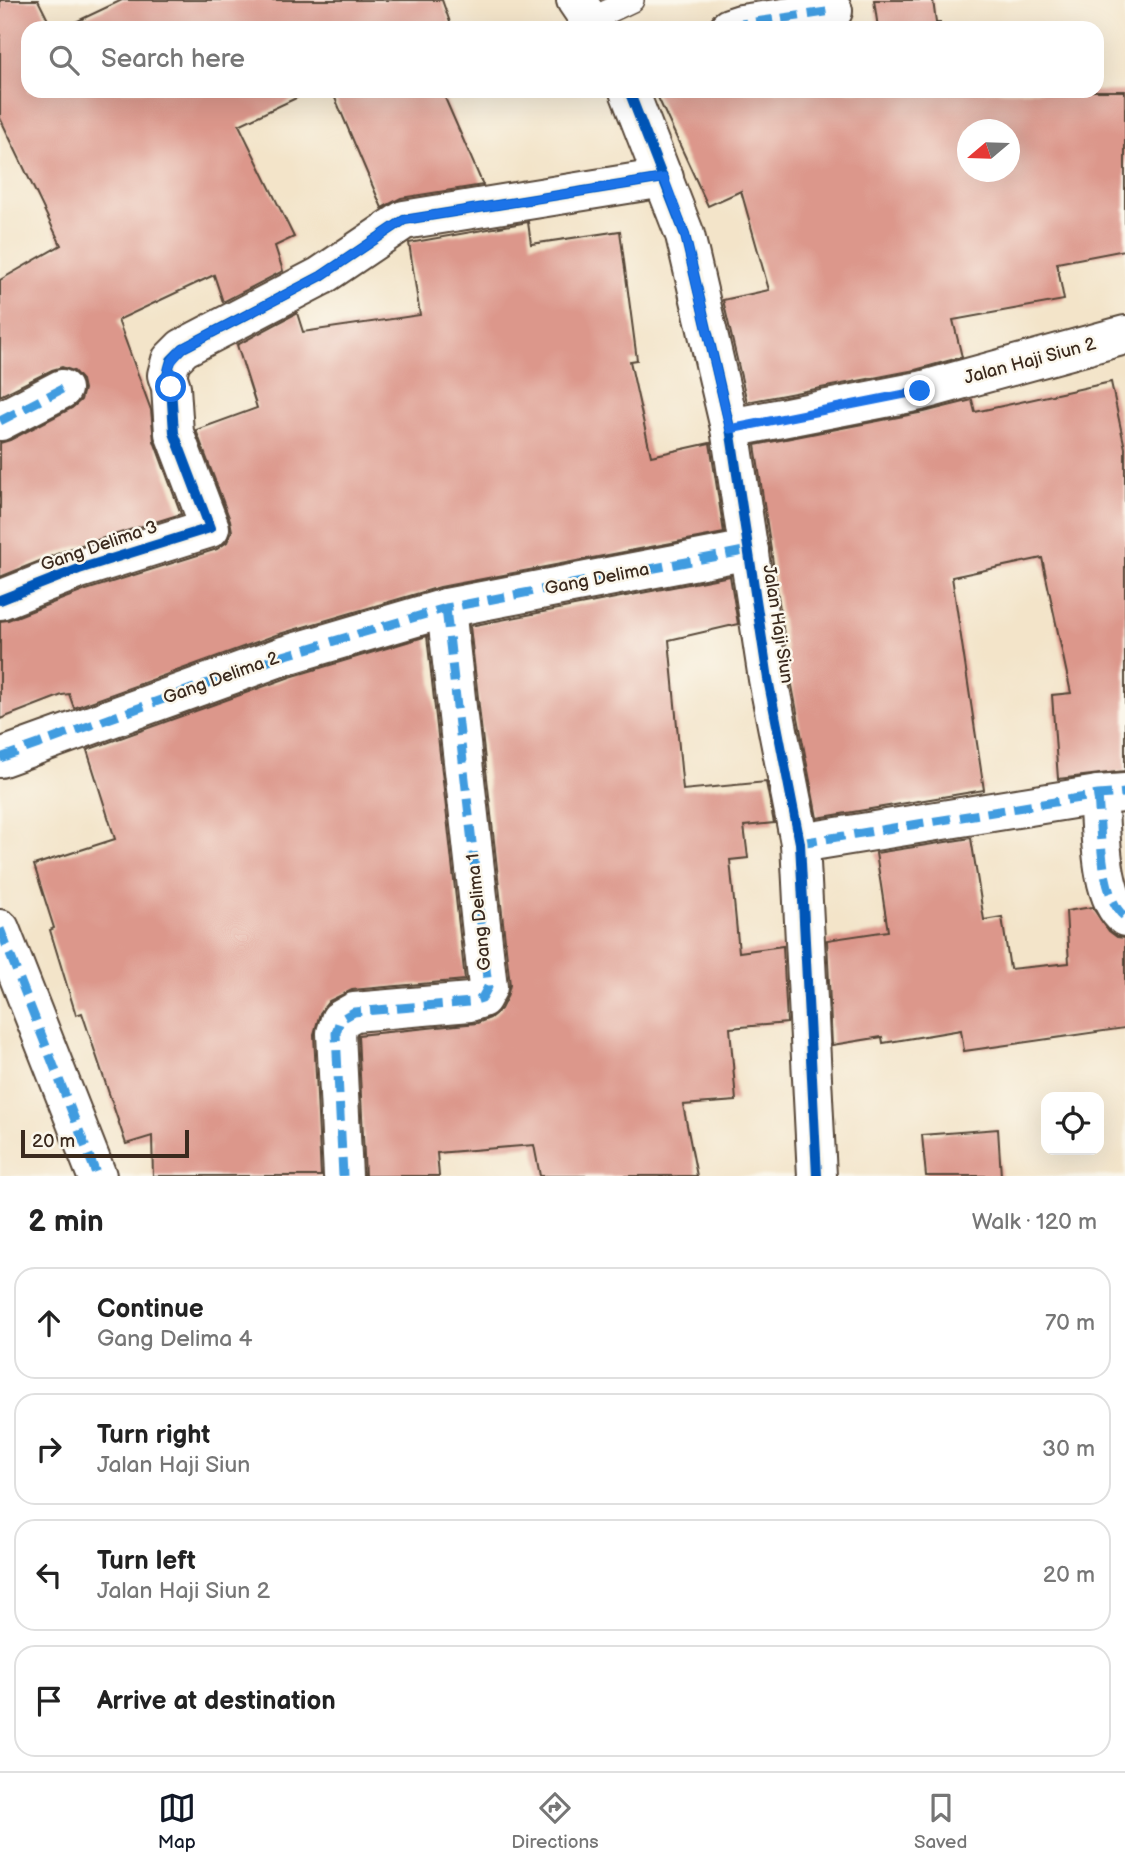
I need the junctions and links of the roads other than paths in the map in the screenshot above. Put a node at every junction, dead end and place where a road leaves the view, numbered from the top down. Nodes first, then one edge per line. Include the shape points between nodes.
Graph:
1 (632, 0) edge
2 (833, 11) dead end
3 (587, 16) edge
4 (762, 21) edge
5 (632, 98) edge
6 (664, 178) junction
7 (1125, 335) edge
8 (62, 389) dead end
9 (0, 421) edge
10 (730, 429) junction
11 (749, 550) junction
12 (0, 600) edge
13 (446, 608) junction
14 (0, 758) edge
15 (1111, 794) edge
16 (800, 843) junction
17 (1125, 917) edge
18 (0, 929) edge
19 (97, 1176) edge
20 (343, 1176) edge
21 (817, 1176) edge

1 - 3 lane
2 - 4 street
5 - 6 street, Jalan Haji Siun
6 - 10 street, Jalan Haji Siun via 685,235
6 - 12 street, Gang Delima 3 via 404,220 321,276 183,348 171,360 167,375 174,433 210,528 79,569
7 - 10 street, Jalan Haji Siun 2 via 920,391
8 - 9 street
10 - 11 street, Jalan Haji Siun
11 - 13 street, Gang Delima
11 - 16 street, Jalan Haji Siun
13 - 14 street, Gang Delima 2 via 284,656
13 - 20 street, Gang Delima 1 via 488,987 482,998 470,1002 354,1012 340,1020 336,1033
15 - 16 street
15 - 17 street via 1106,881
16 - 21 street, Jalan Haji Siun
18 - 19 street

